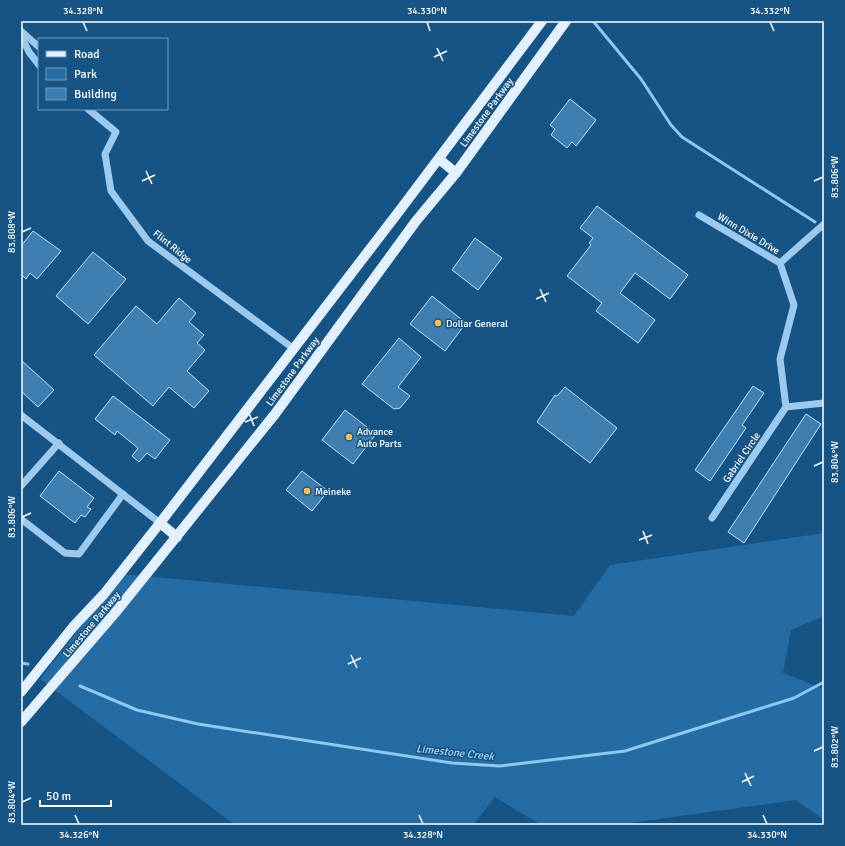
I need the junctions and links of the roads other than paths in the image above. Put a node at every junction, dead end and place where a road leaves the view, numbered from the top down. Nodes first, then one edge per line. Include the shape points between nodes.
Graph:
1 (542, 21) edge
2 (566, 21) edge
3 (21, 31) edge
4 (21, 36) edge
5 (38, 46) edge
6 (38, 64) edge
7 (89, 110) edge
8 (439, 159) junction
9 (456, 173) junction
10 (699, 214) dead end
11 (824, 224) edge
12 (780, 263) junction
13 (294, 349) junction
14 (824, 403) edge
15 (786, 407) junction
16 (21, 415) edge
17 (59, 443) junction
18 (21, 486) edge
19 (123, 494) junction
20 (712, 518) dead end
21 (21, 519) edge
22 (160, 523) junction
23 (177, 537) junction
24 (21, 692) edge
25 (21, 722) edge

1 - 8 main road, Limestone Parkway
2 - 9 main road, Limestone Parkway
3 - 5 street
4 - 6 street
7 - 13 street, Flint Ridge via 116,132 105,154 111,191 148,241
8 - 9 main road
8 - 13 main road, Limestone Parkway
9 - 23 main road, Limestone Parkway via 416,221 275,414
10 - 12 street, Winn Dixie Drive
11 - 12 street, Winn Dixie Drive
12 - 15 street via 794,305 780,359
13 - 22 main road, Limestone Parkway
14 - 15 street
15 - 20 street, Gabriel Circle
16 - 17 street
17 - 18 street
17 - 19 street
19 - 21 street via 79,554 64,553
19 - 22 street
22 - 23 main road
22 - 24 main road, Limestone Parkway
23 - 25 main road, Limestone Parkway

